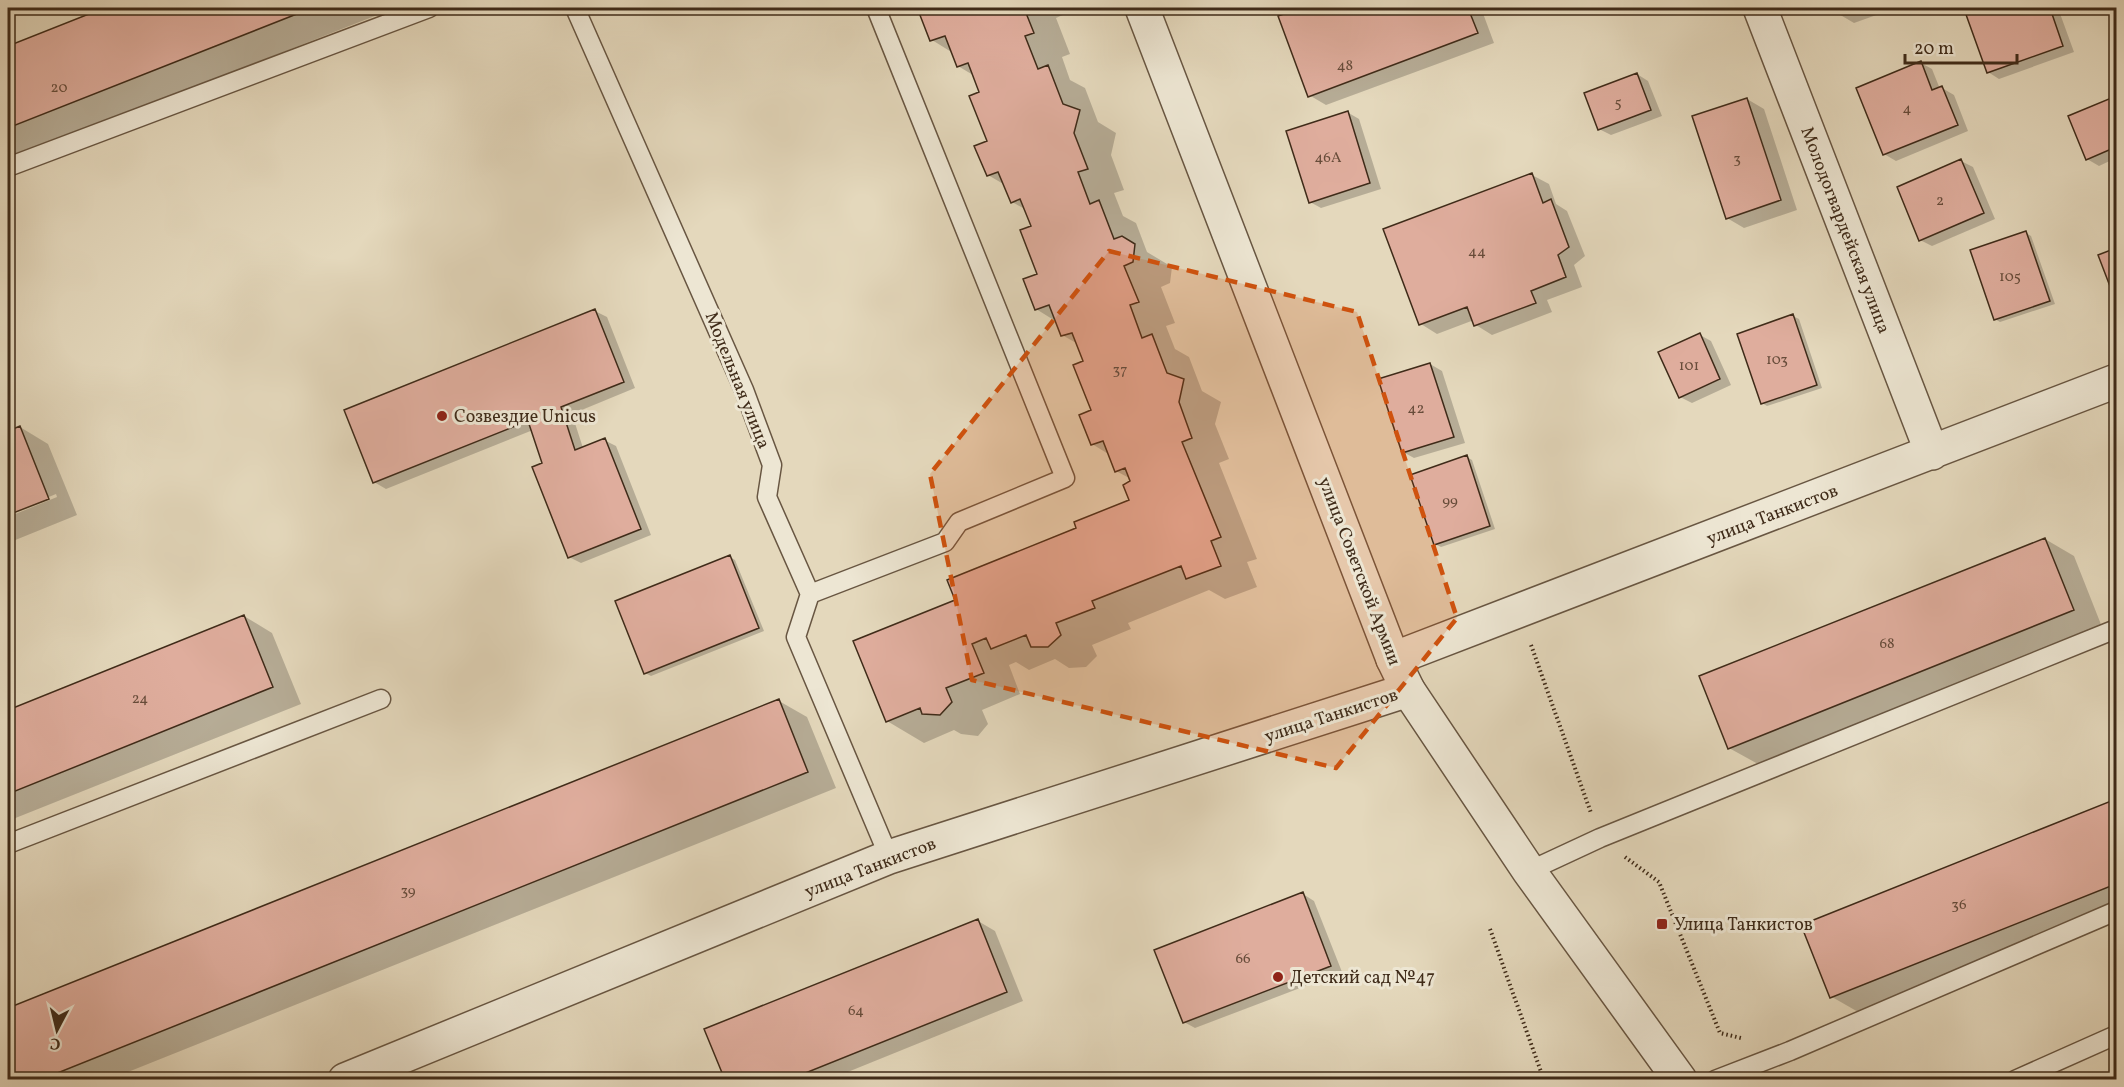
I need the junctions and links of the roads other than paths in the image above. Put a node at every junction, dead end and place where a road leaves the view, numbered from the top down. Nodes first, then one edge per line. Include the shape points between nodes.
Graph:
1 (429, 8) edge
2 (575, 8) edge
3 (876, 8) edge
4 (1142, 8) edge
5 (1760, 8) edge
6 (8, 167) edge
7 (2116, 381) edge
8 (1932, 453) junction
9 (810, 594) junction
10 (2116, 629) edge
11 (1394, 658) junction
12 (1408, 690) junction
13 (381, 699) dead end
14 (8, 844) edge
15 (889, 857) junction
16 (1529, 871) junction
17 (2116, 911) edge
18 (2116, 1035) edge
19 (345, 1080) edge
20 (1680, 1080) edge
21 (1715, 1080) edge
22 (2015, 1080) edge

1 - 6 lane
2 - 9 lane, Модельная улица via 744,390 772,465 767,497
3 - 9 lane via 1065,478 959,522 945,542
4 - 11 street, улица Советской Армии
5 - 8 street, Молодогвардейская улица
7 - 8 street, улица Танкистов
8 - 11 street, улица Танкистов
9 - 15 lane via 796,637
10 - 16 lane via 1600,838
11 - 12 street, улица Советской Армии
12 - 15 street, улица Танкистов
12 - 16 street, улица Советской Армии
13 - 14 lane
15 - 19 street, улица Танкистов
16 - 20 street, улица Советской Армии
17 - 21 lane via 1790,1052
18 - 22 lane

